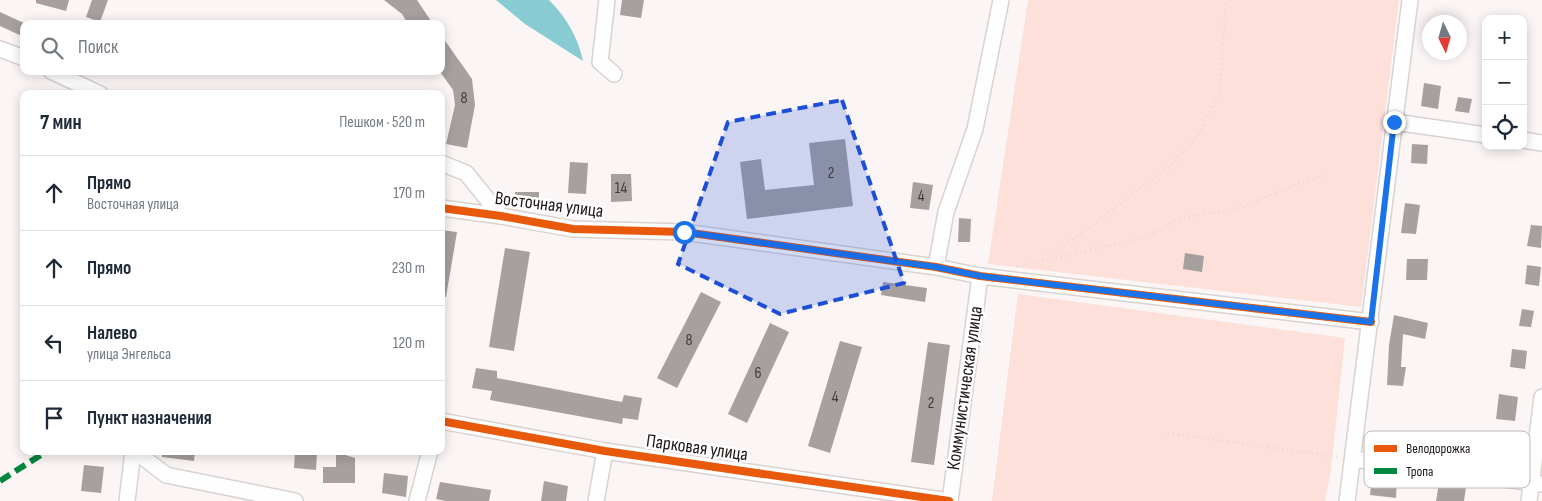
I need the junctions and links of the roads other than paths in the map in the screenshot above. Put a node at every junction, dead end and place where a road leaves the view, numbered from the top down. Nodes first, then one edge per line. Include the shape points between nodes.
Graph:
1 (607, 0) edge
2 (1001, 0) edge
3 (1410, 0) edge
4 (0, 49) edge
5 (20, 56) edge
6 (614, 74) dead end
7 (60, 75) edge
8 (91, 90) edge
9 (1394, 122) junction
10 (1482, 134) edge
11 (1527, 141) edge
12 (1542, 143) edge
13 (445, 165) edge
14 (445, 209) edge
15 (501, 216) junction
16 (936, 267) junction
17 (980, 276) junction
18 (1371, 322) junction
19 (1542, 397) edge
20 (445, 421) edge
21 (605, 451) junction
22 (133, 455) edge
23 (139, 455) edge
24 (429, 455) edge
25 (1353, 459) junction
26 (1364, 460) edge
27 (1536, 483) edge
28 (127, 501) edge
29 (295, 501) edge
30 (417, 501) edge
31 (596, 501) edge
32 (949, 501) edge
33 (1347, 501) edge
34 (1529, 501) edge

1 - 6 street via 600,62
2 - 16 street via 975,129 946,212
3 - 9 street
4 - 5 street
7 - 8 street
9 - 10 street
9 - 18 street
11 - 12 street
13 - 15 street via 466,173
14 - 15 street, Восточная улица
15 - 16 street, Восточная улица via 573,229 684,232
16 - 17 street, Восточная улица
17 - 18 street, Восточная улица
17 - 32 street, Коммунистическая улица
18 - 25 street
19 - 27 street
20 - 21 street, Парковая улица
21 - 31 street
21 - 32 street, Парковая улица
22 - 28 street
23 - 29 street via 166,475
24 - 30 street
25 - 26 street
25 - 33 street
27 - 34 street

